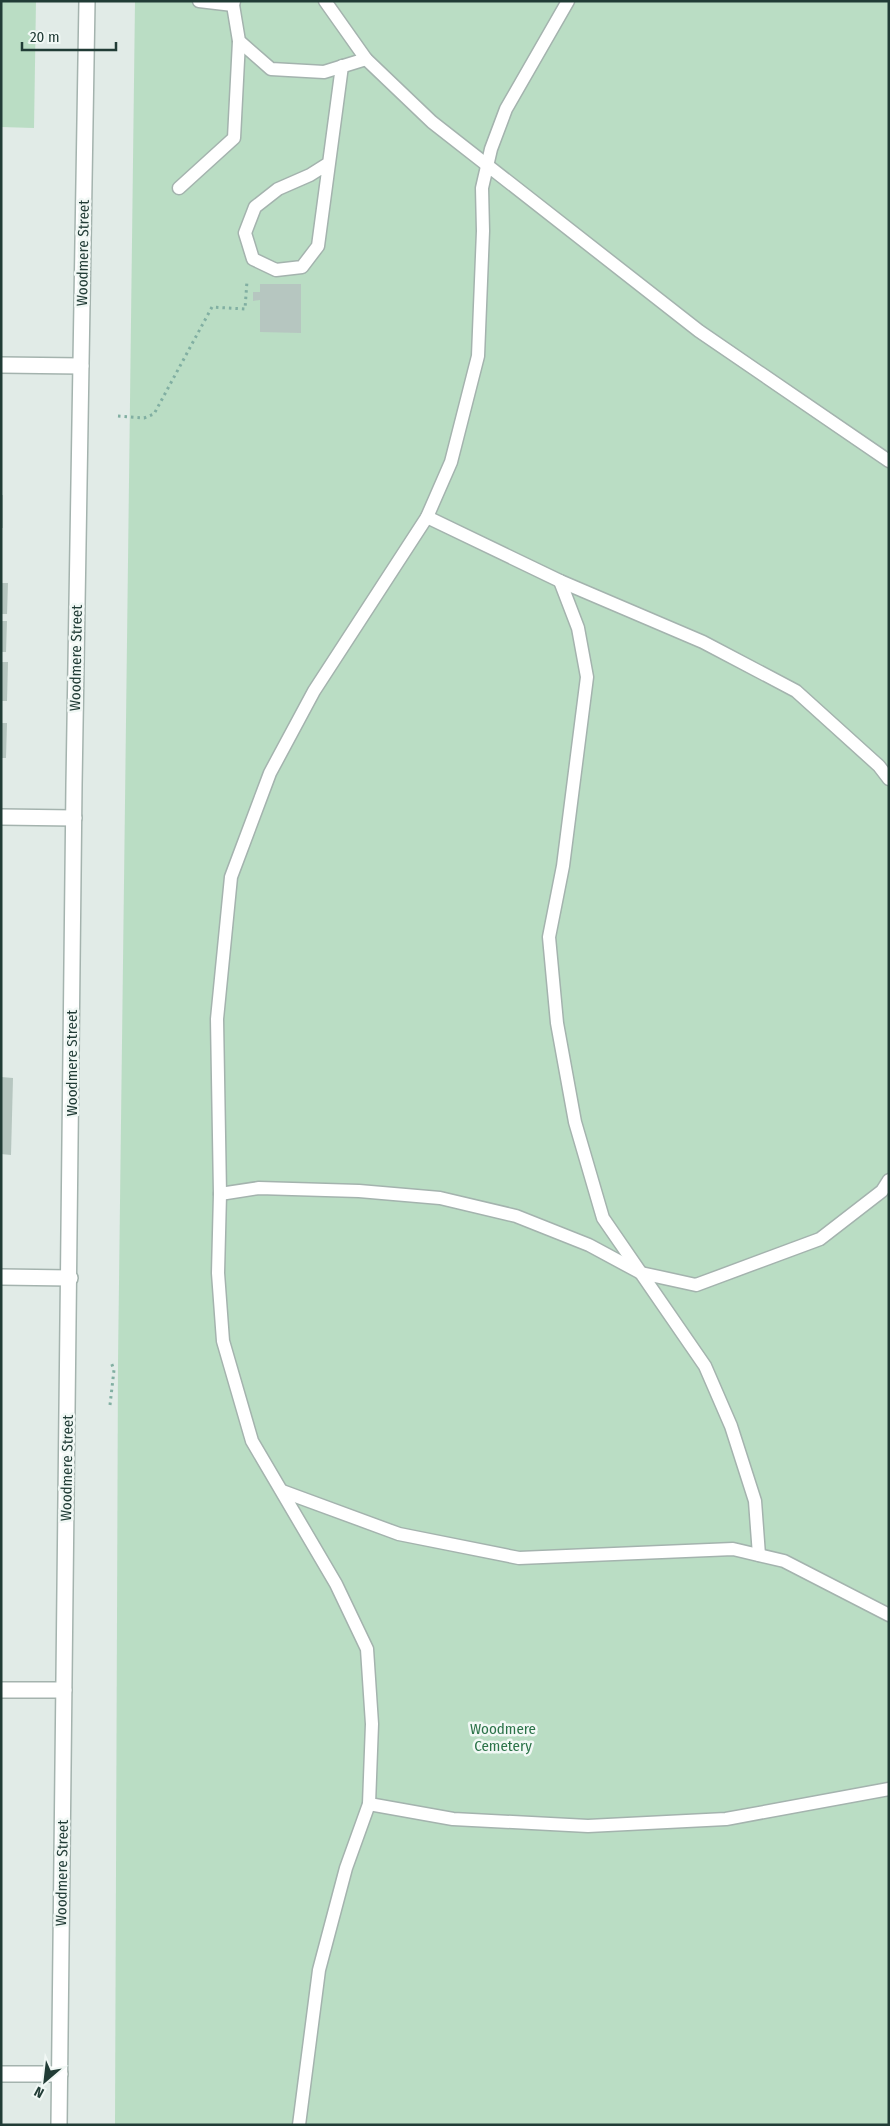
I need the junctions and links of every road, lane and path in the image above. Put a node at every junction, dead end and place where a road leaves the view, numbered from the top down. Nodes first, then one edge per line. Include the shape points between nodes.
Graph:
1 (86, 1) edge
2 (199, 1) edge
3 (325, 1) edge
4 (568, 1) edge
5 (233, 3) edge
6 (239, 41) junction
7 (366, 59) junction
8 (342, 66) junction
9 (329, 163) junction
10 (487, 166) junction
11 (179, 188) dead end
12 (253, 259) junction
13 (1, 365) edge
14 (81, 366) junction
15 (118, 416) dead end
16 (889, 461) edge
17 (427, 517) junction
18 (560, 581) junction
19 (889, 779) edge
20 (1, 817) edge
21 (74, 818) junction
22 (889, 1180) edge
23 (220, 1194) junction
24 (641, 1273) junction
25 (1, 1277) edge
26 (70, 1278) junction
27 (111, 1362) dead end
28 (110, 1405) dead end
29 (282, 1491) junction
30 (759, 1555) junction
31 (889, 1615) edge
32 (1, 1690) edge
33 (64, 1690) junction
34 (889, 1789) edge
35 (369, 1804) junction
36 (1, 2074) edge
37 (60, 2074) junction
38 (59, 2125) edge
39 (300, 2125) edge

1 - 14 street, Woodmere Street
2 - 5 lane
3 - 7 lane
4 - 10 lane via 506,109
5 - 6 lane
6 - 8 lane via 272,69 324,72
6 - 11 lane via 234,138
7 - 8 lane
7 - 10 lane via 432,122
8 - 9 lane
9 - 12 lane via 310,176 278,189 255,207 246,233
9 - 12 lane via 318,246 302,267 276,270
10 - 16 lane via 699,331
10 - 17 lane via 482,188 478,356 451,462
12 - 15 path via 247,278 245,309 212,306 154,414 144,418
13 - 14 street
14 - 21 street, Woodmere Street
17 - 18 lane
17 - 23 lane via 314,691 270,773 231,877 216,1019
18 - 19 lane via 703,642 796,691 879,766
18 - 24 lane via 578,628 587,677 562,866 549,937 557,1023 575,1122 603,1218
20 - 21 street
21 - 26 street, Woodmere Street
22 - 24 lane via 882,1192 820,1239 756,1264 696,1285
23 - 24 lane via 259,1188 359,1191 440,1198 516,1216 589,1245
23 - 29 lane via 218,1273 223,1341 252,1441
24 - 30 lane via 705,1366 730,1426 754,1501
25 - 26 street
26 - 33 street, Woodmere Street
27 - 28 path via 114,1370
29 - 30 lane via 399,1534 519,1558 733,1549
29 - 35 lane via 336,1584 367,1649 372,1724
30 - 31 lane via 784,1561
32 - 33 street
33 - 37 street, Woodmere Street
34 - 35 lane via 726,1819 588,1826 453,1819
35 - 39 lane via 346,1868 318,1970
36 - 37 street
37 - 38 street, Woodmere Street

